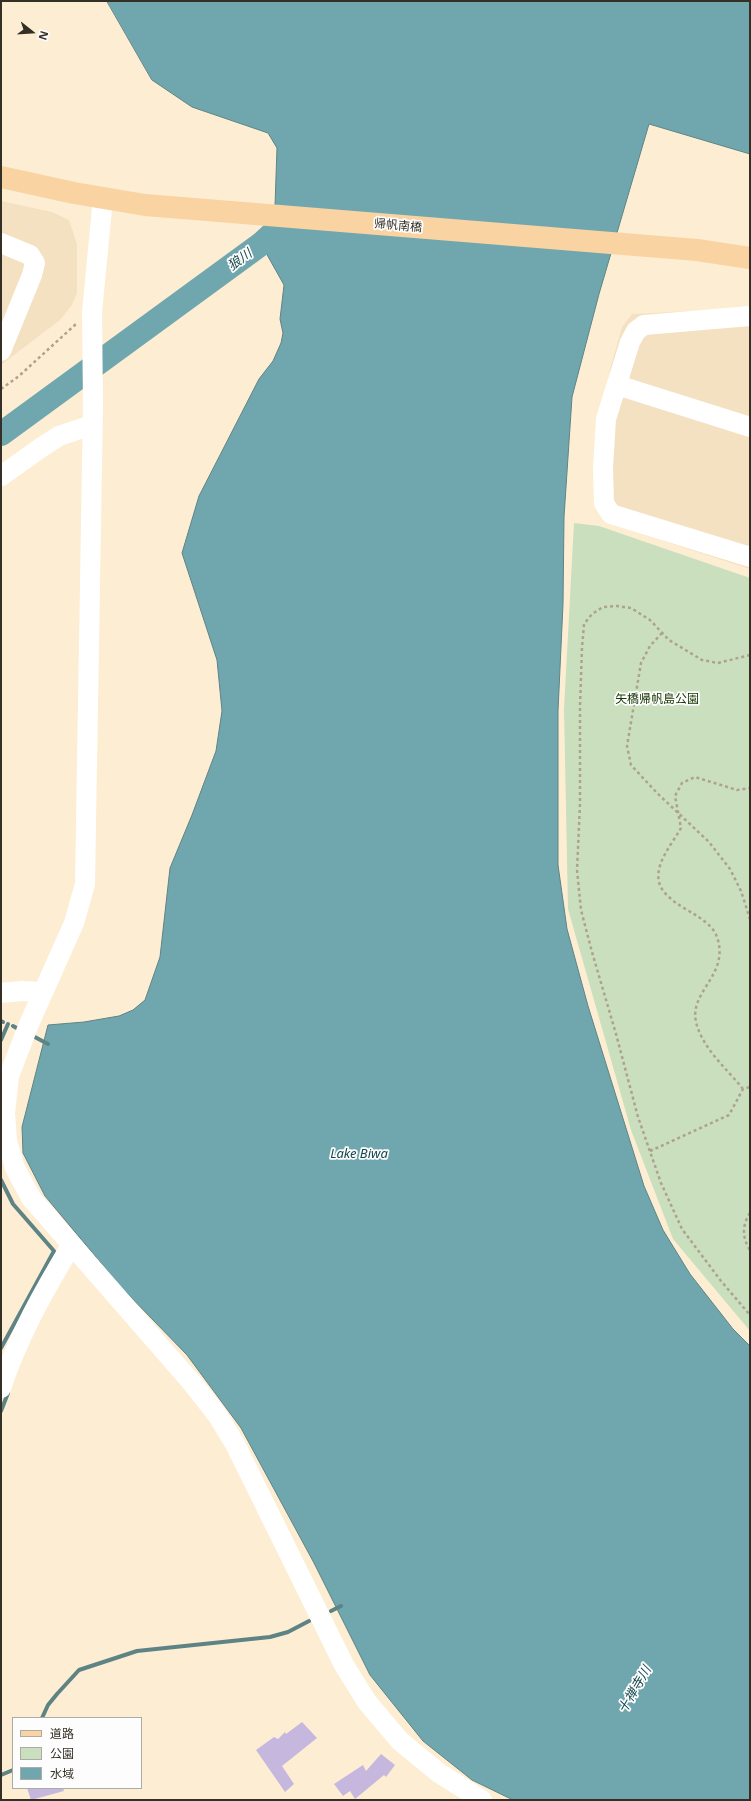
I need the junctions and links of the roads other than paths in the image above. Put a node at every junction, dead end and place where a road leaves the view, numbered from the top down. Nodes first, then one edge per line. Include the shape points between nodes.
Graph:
1 (1, 177) edge
2 (103, 198) junction
3 (1, 243) edge
4 (750, 258) edge
5 (750, 316) edge
6 (1, 351) edge
7 (617, 385) junction
8 (92, 425) junction
9 (750, 427) edge
10 (1, 476) edge
11 (750, 557) edge
12 (43, 992) junction
13 (1, 993) edge
14 (71, 1246) junction
15 (1, 1388) edge
16 (482, 1800) edge

1 - 2 main road, 帰帆南橋
2 - 4 main road, 帰帆南橋 via 145,205 652,246
2 - 8 street via 92,319
3 - 6 street via 30,255 35,262
5 - 7 street via 644,325 636,331 630,342
7 - 9 street
7 - 11 street via 606,419 603,468 604,504 611,514
8 - 10 street via 59,436
8 - 12 street via 85,884 74,923
12 - 13 street
12 - 14 street via 9,1076 5,1113 7,1141 15,1168 31,1198
14 - 15 street via 39,1299 20,1337
14 - 16 street via 193,1384 218,1416 238,1451 344,1665 366,1702 400,1741 439,1773

